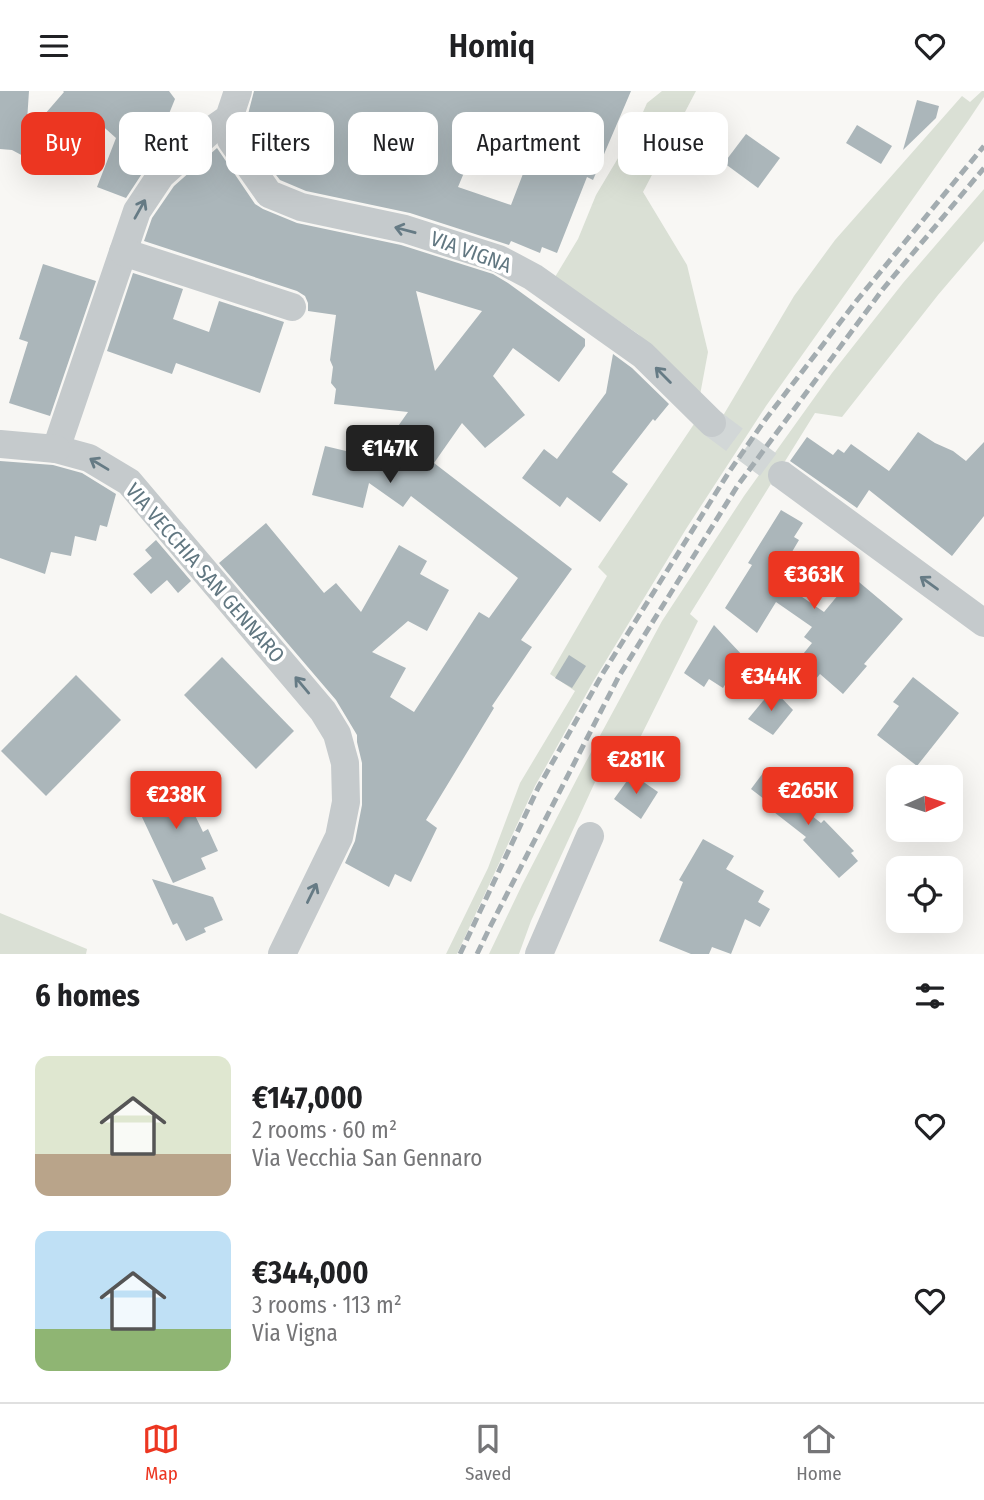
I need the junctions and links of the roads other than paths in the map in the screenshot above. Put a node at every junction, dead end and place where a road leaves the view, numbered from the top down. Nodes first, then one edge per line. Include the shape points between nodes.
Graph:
1 (238, 91) edge
2 (231, 112) edge
3 (226, 120) edge
4 (256, 175) edge
5 (123, 252) junction
6 (292, 307) dead end
7 (712, 423) tunnel mouth
8 (0, 444) edge
9 (56, 449) junction
10 (782, 475) tunnel mouth
11 (984, 623) edge
12 (590, 836) dead end
13 (282, 954) edge
14 (539, 954) edge

1 - 2 street
5 -> 3 street via 137,211 161,175
7 -> 4 street, VIA VIGNA via 643,355 533,277 499,259 405,229 301,207 269,194
5 - 6 street
5 - 9 street
8 - 9 street, VIA VECCHIA SAN GENNARO
13 -> 9 street, VIA VECCHIA SAN GENNARO via 339,837 346,802 345,763 337,734 323,711 129,482 89,458
11 -> 10 street
12 - 14 street

